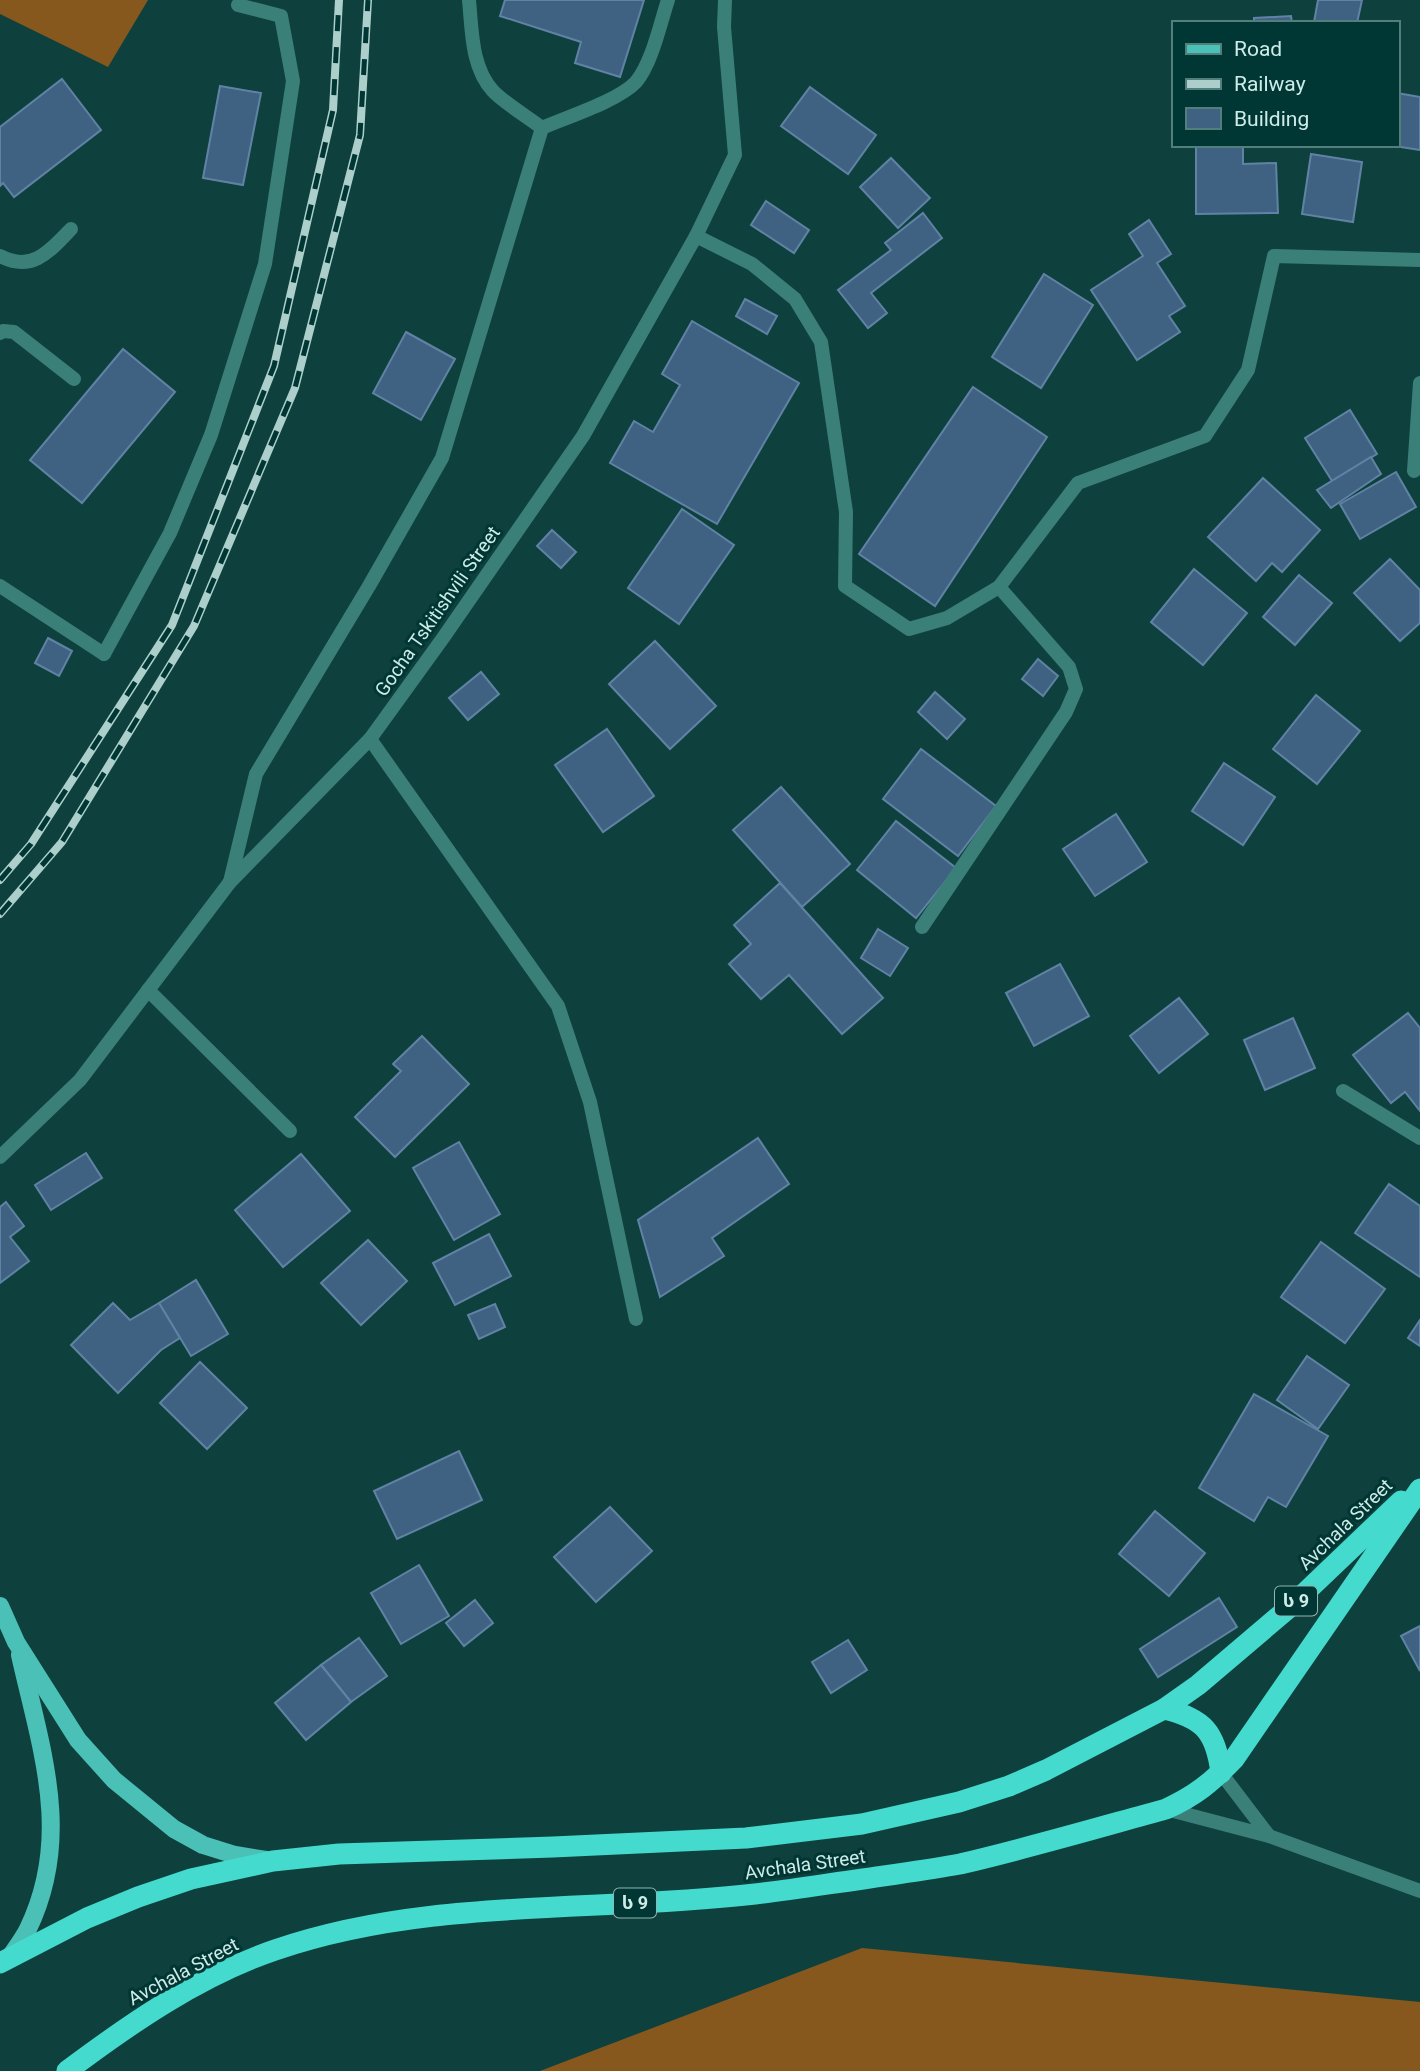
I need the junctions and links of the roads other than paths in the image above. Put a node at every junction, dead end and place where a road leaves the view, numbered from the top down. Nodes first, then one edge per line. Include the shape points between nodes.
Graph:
1 (469, 0) edge
2 (668, 0) edge
3 (725, 0) edge
4 (238, 5) dead end
5 (542, 128) junction
6 (72, 229) dead end
7 (696, 236) junction
8 (0, 256) edge
9 (1420, 260) edge
10 (0, 332) edge
11 (74, 379) dead end
12 (1420, 383) edge
13 (1413, 471) dead end
14 (0, 586) edge
15 (999, 587) junction
16 (370, 739) junction
17 (230, 882) junction
18 (922, 927) dead end
19 (148, 990) junction
20 (1343, 1091) dead end
21 (290, 1131) dead end
22 (1420, 1138) edge
23 (0, 1157) edge
24 (636, 1319) dead end
25 (1420, 1483) edge
26 (1420, 1489) edge
27 (0, 1606) edge
28 (16, 1642) junction
29 (1164, 1709) junction
30 (1221, 1773) junction
31 (1166, 1809) junction
32 (1269, 1836) junction
33 (273, 1861) junction
34 (1420, 1891) edge
35 (5, 1960) edge
36 (67, 2071) edge

1 - 5 street via 479,68 492,91
2 - 5 street via 646,66 635,82 620,94
3 - 7 street, Gocha Tskitishvili Street via 735,155
4 - 14 street via 281,16 293,81 265,264 211,435 175,521 104,654
5 - 17 street via 442,458 256,774
6 - 8 street via 51,250 29,262 13,263
7 - 15 street via 752,264 795,299 821,342 846,512 845,586 909,629 947,618
7 - 16 street, Gocha Tskitishvili Street via 583,436
9 - 15 street via 1273,256 1248,370 1205,436 1077,483
10 - 11 street via 14,332
12 - 13 street
15 - 18 street via 1069,667 1076,689 1066,712
16 - 17 street, Gocha Tskitishvili Street
16 - 24 street via 558,1006 590,1102
17 - 19 street, Gocha Tskitishvili Street
19 - 21 street
19 - 23 street, Gocha Tskitishvili Street via 80,1080
20 - 22 street
25 - 29 highway, Avchala Street / ს 9 via 1291,1606
26 - 30 highway, Avchala Street / ს 9
27 - 28 main road
28 - 33 main road via 78,1740 114,1780 174,1829 203,1845
28 - 35 main road via 47,1773 52,1841 28,1930
29 - 30 highway via 1194,1718 1203,1726 1213,1738
29 - 33 highway, Avchala Street / ს 9 via 1009,1786 862,1824 746,1838 339,1854
30 - 31 highway, Avchala Street / ს 9 via 1189,1799
30 - 32 street
31 - 32 street
31 - 36 highway, Avchala Street / ს 9 via 1015,1851 871,1878 753,1895 463,1913 336,1932 274,1950 217,1974 163,2003
32 - 34 street
33 - 35 highway, Avchala Street / ს 9 via 191,1879 138,1897

